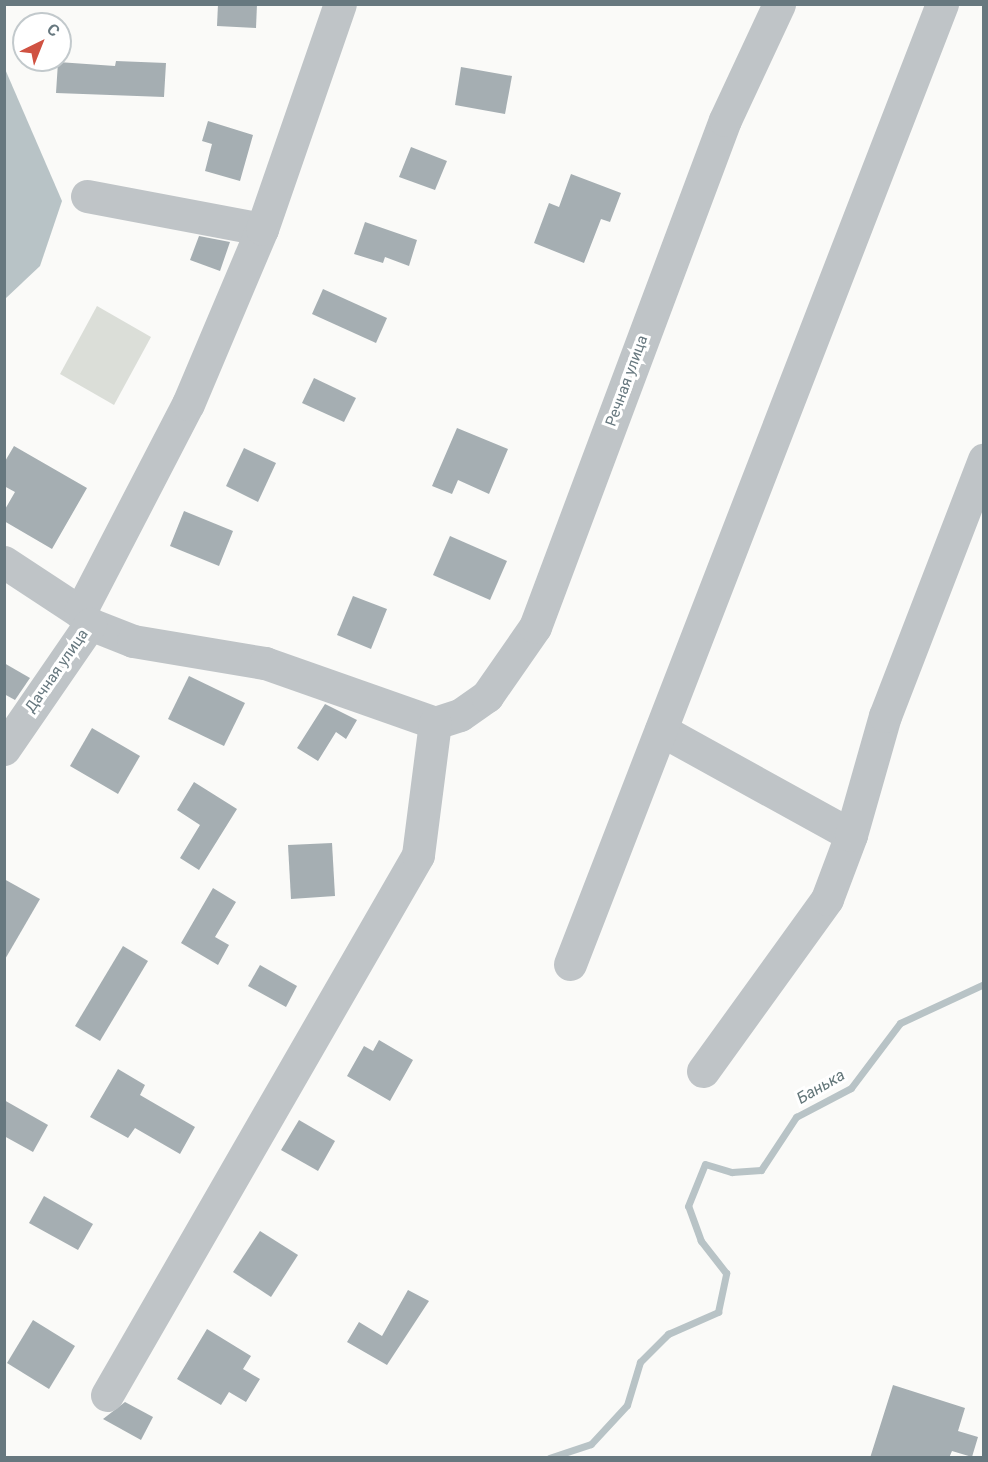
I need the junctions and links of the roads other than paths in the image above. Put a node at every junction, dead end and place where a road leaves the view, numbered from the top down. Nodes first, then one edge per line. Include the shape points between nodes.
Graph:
1 (340, 4) edge
2 (779, 4) edge
3 (942, 4) edge
4 (87, 196) dead end
5 (262, 230) junction
6 (984, 459) edge
7 (4, 562) edge
8 (85, 618) junction
9 (435, 723) junction
10 (661, 730) junction
11 (4, 749) edge
12 (851, 835) junction
13 (570, 964) dead end
14 (703, 1071) dead end
15 (107, 1395) dead end

1 - 5 street, Дачная улица
2 - 9 street, Речная улица via 725,120 535,627 487,696 460,716
3 - 10 street
4 - 5 street
5 - 8 street, Дачная улица via 188,404
6 - 12 street via 885,716
7 - 8 street
8 - 9 street via 133,641 265,663
8 - 11 street, Дачная улица
9 - 15 street via 418,855
10 - 12 street
10 - 13 street
12 - 14 street via 827,899

